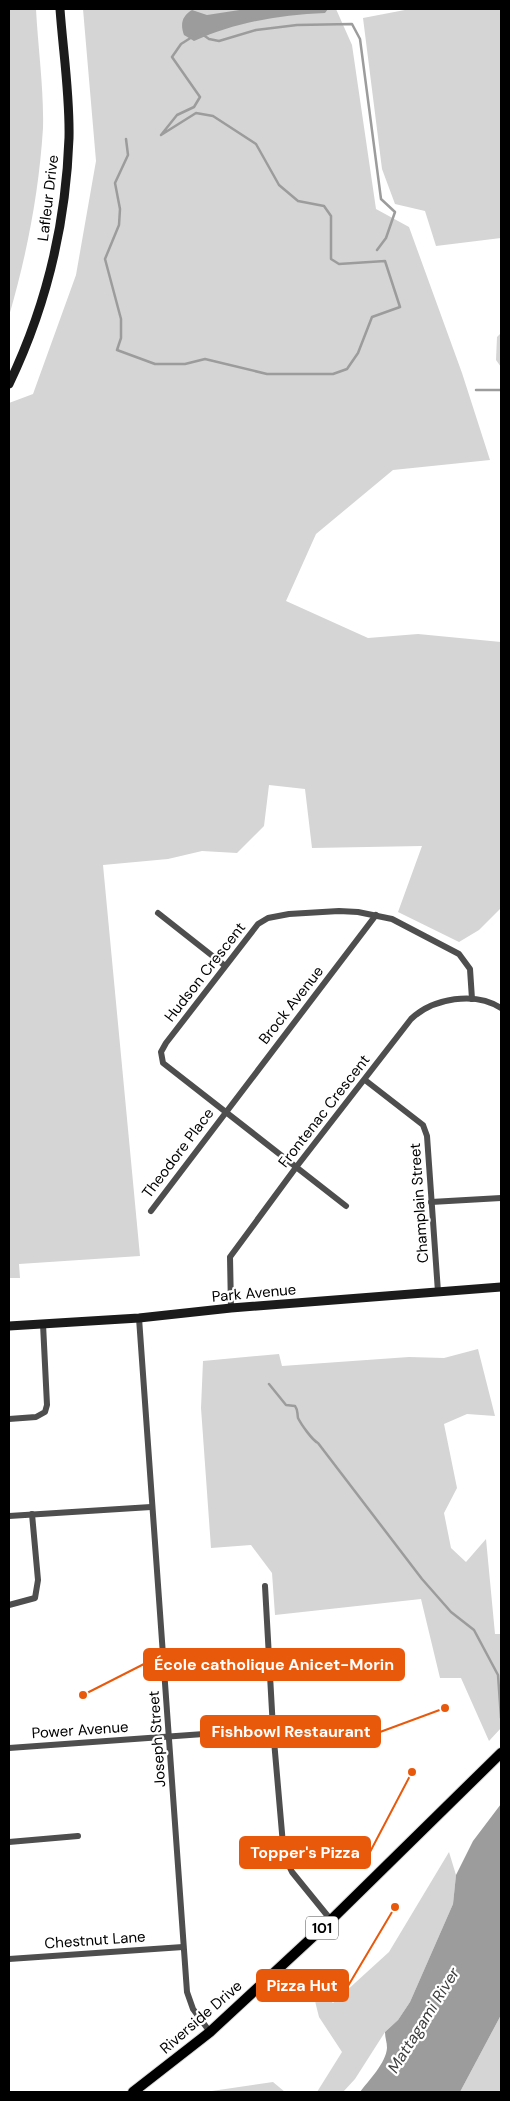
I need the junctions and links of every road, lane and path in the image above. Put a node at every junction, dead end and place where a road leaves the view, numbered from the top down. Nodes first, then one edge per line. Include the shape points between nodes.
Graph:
1 (60, 9) edge
2 (9, 384) edge
3 (158, 913) dead end
4 (376, 915) junction
5 (224, 965) junction
6 (472, 998) junction
7 (501, 1008) edge
8 (365, 1080) junction
9 (226, 1111) junction
10 (296, 1166) junction
11 (501, 1198) edge
12 (432, 1202) junction
13 (346, 1206) dead end
14 (151, 1211) dead end
15 (501, 1287) edge
16 (438, 1292) junction
17 (231, 1308) junction
18 (139, 1318) junction
19 (42, 1324) junction
20 (9, 1326) edge
21 (9, 1419) edge
22 (151, 1507) junction
23 (32, 1514) junction
24 (9, 1516) edge
25 (265, 1586) dead end
26 (9, 1605) edge
27 (273, 1729) junction
28 (170, 1737) junction
29 (9, 1748) edge
30 (501, 1754) edge
31 (78, 1836) dead end
32 (9, 1842) edge
33 (332, 1920) junction
34 (184, 1946) junction
35 (9, 1959) edge
36 (210, 2032) junction
37 (133, 2092) edge

1 - 2 street, Lafleur Drive via 69,136 61,220 41,306
3 - 5 street
4 - 5 street, Hudson Crescent via 338,912 268,918 258,924
4 - 6 street, Hudson Crescent via 392,919 459,954 470,970
4 - 9 street, Brock Avenue
5 - 9 street, Hudson Crescent via 161,1052 163,1063
6 - 7 street, Frontenac Crescent
6 - 8 street, Frontenac Crescent via 434,1003 421,1009
8 - 10 street, Frontenac Crescent
8 - 12 street, Champlain Street via 423,1125 427,1136
9 - 10 street, Hudson Crescent
9 - 14 street, Theodore Place
10 - 13 street, Hudson Crescent
10 - 17 street, Frontenac Crescent via 230,1257
11 - 12 street
12 - 16 street, Champlain Street
15 - 16 street, Park Avenue
16 - 17 street, Park Avenue
17 - 18 street, Park Avenue
18 - 19 street, Park Avenue
18 - 22 street, Joseph Street
19 - 20 street, Park Avenue
19 - 21 street via 45,1412 36,1417
22 - 23 street
22 - 28 street, Joseph Street
23 - 24 street
23 - 26 street via 38,1580 35,1598
25 - 27 street
27 - 28 street, Power Avenue
27 - 33 street via 284,1856 292,1872
28 - 29 street, Power Avenue
28 - 34 street, Joseph Street
30 - 33 main road, Riverside Drive / 101
31 - 32 street
33 - 36 main road, Riverside Drive / 101
34 - 35 street, Chestnut Lane
34 - 36 street, Joseph Street via 189,2000
36 - 37 main road, Riverside Drive / 101

